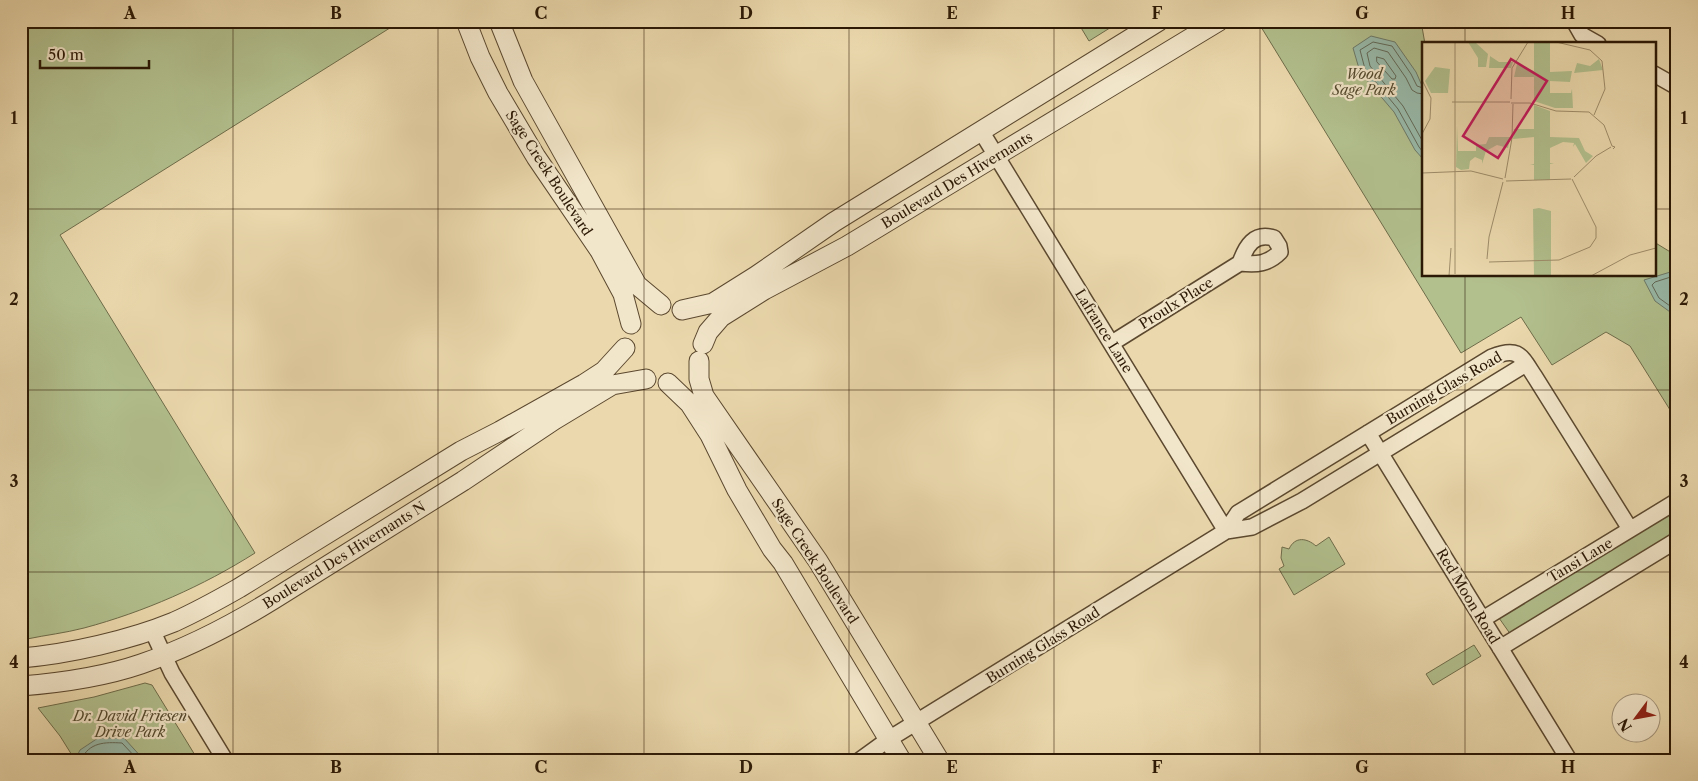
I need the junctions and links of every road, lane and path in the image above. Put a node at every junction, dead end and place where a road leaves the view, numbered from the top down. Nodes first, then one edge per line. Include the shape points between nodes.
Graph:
1 (466, 21) edge
2 (499, 21) edge
3 (1159, 21) edge
4 (1219, 21) edge
5 (1574, 21) edge
6 (1594, 42) edge
7 (1656, 75) edge
8 (1677, 87) edge
9 (981, 131) junction
10 (996, 155) junction
11 (1240, 263) dead end
12 (661, 306) junction
13 (682, 310) junction
14 (631, 324) junction
15 (1112, 343) junction
16 (625, 348) junction
17 (701, 352) junction
18 (1526, 364) junction
19 (646, 379) junction
20 (668, 383) junction
21 (1368, 433) junction
22 (1381, 454) junction
23 (1677, 501) edge
24 (1630, 529) junction
25 (1226, 531) junction
26 (1677, 540) edge
27 (1482, 620) junction
28 (152, 630) junction
29 (1500, 648) junction
30 (165, 655) junction
31 (21, 658) edge
32 (21, 686) edge
33 (916, 723) junction
34 (888, 739) junction
35 (225, 760) edge
36 (860, 760) edge
37 (901, 760) edge
38 (938, 760) edge
39 (1569, 760) edge

1 - 14 street, Sage Creek Boulevard via 498,93 536,157 600,251 623,294
2 - 12 street, Sage Creek Boulevard via 523,81 637,285
3 - 9 street, Boulevard Des Hivernants
4 - 10 street, Boulevard Des Hivernants
5 - 6 street via 1582,35
7 - 8 street
9 - 10 street, Lafrance Lane
9 - 13 street, Boulevard Des Hivernants via 834,222 713,303
10 - 15 street, Lafrance Lane
10 - 17 street, Boulevard Des Hivernants via 847,246 721,317 708,332
11 - 15 street, Proulx Place
12 - 13 street
12 - 14 street via 640,313
13 - 17 street via 695,320 702,335
14 - 16 street
15 - 25 street, Lafrance Lane
16 - 19 street via 634,369
16 - 28 street, Boulevard Des Hivernants N via 604,371 584,384 447,460 239,588
17 - 20 street via 690,374
17 - 33 street, Sage Creek Boulevard via 699,378 704,396 818,561
18 - 21 street, Burning Glass Road via 1517,353 1505,351
18 - 22 street, Burning Glass Road
18 - 24 street
19 - 20 street
19 - 30 street, Boulevard Des Hivernants N via 612,384 246,616
20 - 34 street, Sage Creek Boulevard via 690,404 710,435 737,490
21 - 22 street, Red Moon Road
21 - 25 street, Burning Glass Road via 1238,513
22 - 25 street, Burning Glass Road via 1252,527
22 - 27 street, Red Moon Road
23 - 24 street, Tansi Lane
24 - 27 street, Tansi Lane
25 - 33 street, Burning Glass Road
26 - 29 street
27 - 29 street, Red Moon Road
28 - 30 street
28 - 31 street, Boulevard Des Hivernants N via 86,648
29 - 39 street, Red Moon Road
30 - 32 street, Boulevard Des Hivernants N via 93,676
30 - 35 street via 172,673
33 - 34 street, Burning Glass Road
33 - 38 street, Sage Creek Boulevard
34 - 36 street, Burning Glass Road
34 - 37 street, Sage Creek Boulevard

